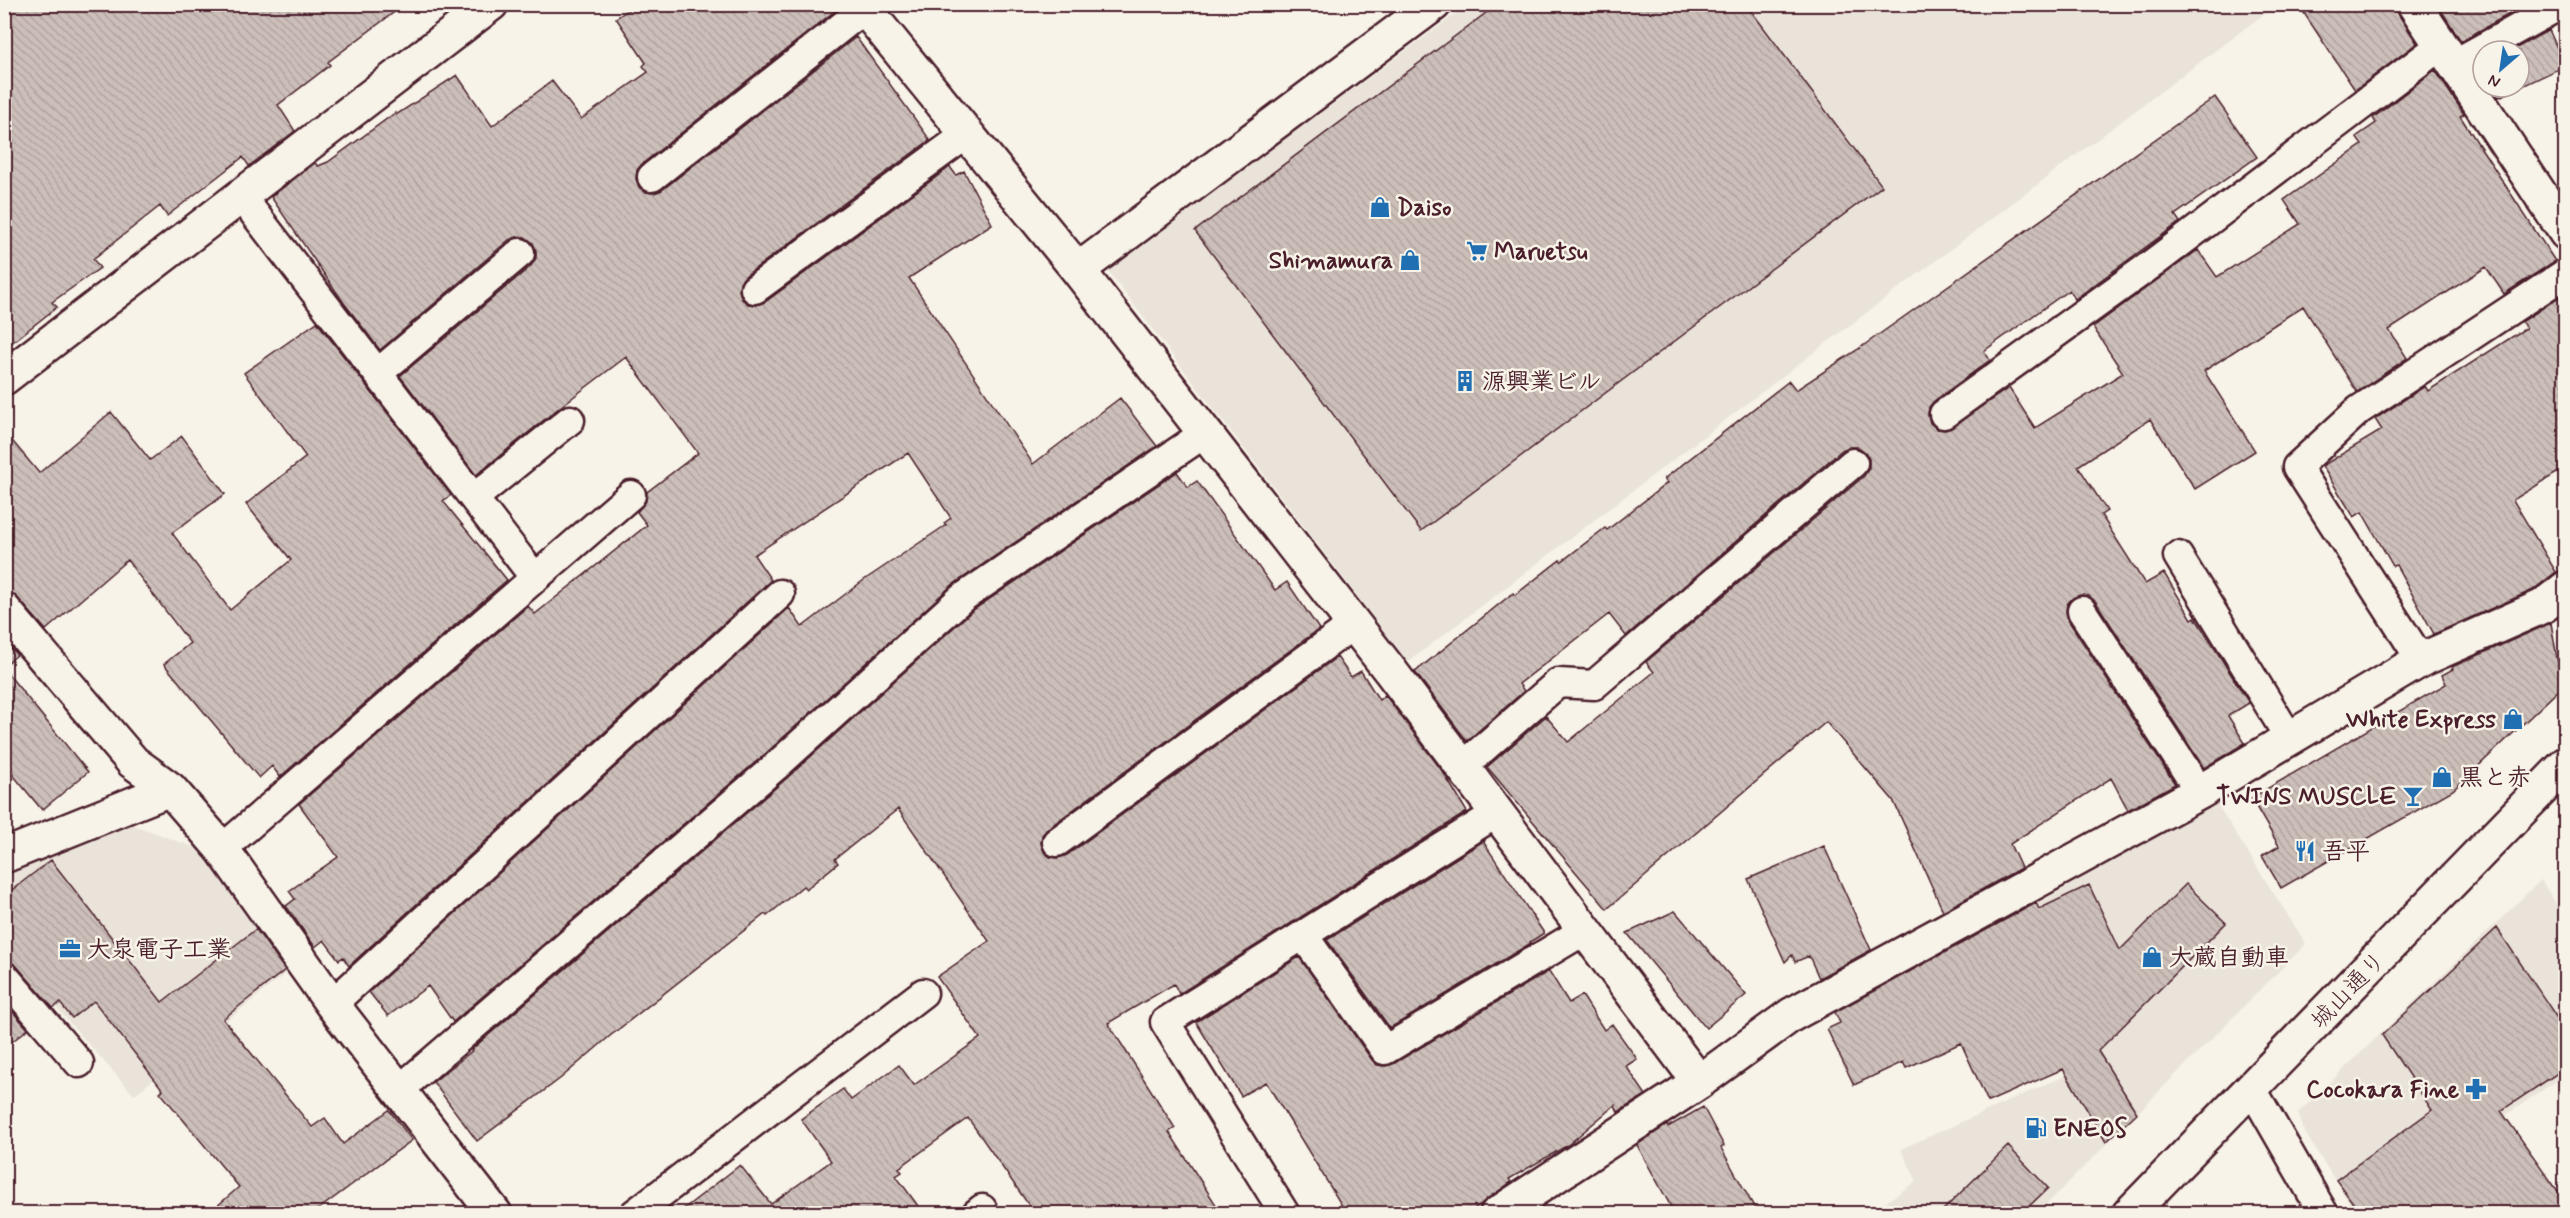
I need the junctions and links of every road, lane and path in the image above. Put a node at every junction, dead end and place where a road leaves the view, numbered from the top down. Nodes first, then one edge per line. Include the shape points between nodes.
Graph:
1 (491, 4) edge
2 (1434, 4) edge
3 (2414, 4) edge
4 (2562, 4) edge
5 (862, 7) edge
6 (2446, 55) junction
7 (967, 134) junction
8 (652, 177) dead end
9 (241, 196) junction
10 (2565, 233) edge
11 (520, 253) dead end
12 (1078, 270) junction
13 (2565, 273) edge
14 (755, 289) dead end
15 (378, 374) junction
16 (4, 378) edge
17 (1944, 414) dead end
18 (570, 420) dead end
19 (1205, 433) junction
20 (1853, 463) dead end
21 (631, 495) dead end
22 (474, 498) junction
23 (2178, 556) dead end
24 (535, 578) junction
25 (2565, 588) edge
26 (780, 594) dead end
27 (4, 610) edge
28 (2082, 611) dead end
29 (1354, 624) junction
30 (2421, 660) junction
31 (2290, 739) junction
32 (2565, 764) edge
33 (1462, 767) junction
34 (170, 789) junction
35 (2200, 792) junction
36 (1497, 813) junction
37 (1057, 842) dead end
38 (222, 849) junction
39 (4, 856) edge
40 (1585, 930) junction
41 (1303, 935) junction
42 (4, 976) edge
43 (923, 993) dead end
44 (332, 1004) junction
45 (79, 1063) dead end
46 (1699, 1082) junction
47 (2252, 1089) junction
48 (399, 1090) junction
49 (495, 1214) edge
50 (634, 1214) edge
51 (1285, 1214) edge
52 (1497, 1214) edge
53 (2129, 1214) edge
54 (2324, 1214) edge

1 - 9 street
2 - 12 street
3 - 6 street
4 - 6 lane
5 - 7 street
5 - 8 lane
6 - 10 street
6 - 17 lane
7 - 12 street
7 - 14 lane
9 - 15 lane
9 - 16 street
11 - 15 lane
12 - 19 street
13 - 30 lane via 2359,410 2297,467
15 - 22 lane
18 - 22 lane
19 - 29 street
19 - 48 lane via 962,598 776,766
20 - 33 lane via 1594,686 1558,683
21 - 24 lane
22 - 24 lane
23 - 31 lane
24 - 38 lane
25 - 30 street via 2543,606
26 - 44 lane
27 - 34 street via 133,762
28 - 35 lane
29 - 33 street
29 - 37 lane
30 - 31 street
31 - 35 street
32 - 47 street, 城山通り
33 - 36 street
34 - 38 street
34 - 39 street
35 - 46 street via 1791,1015
36 - 40 street
36 - 41 lane
38 - 44 street
40 - 41 lane via 1385,1050
40 - 46 street
41 - 51 lane via 1165,1022
42 - 45 lane
43 - 50 lane
44 - 48 street
46 - 52 street
47 - 53 street, 城山通り
47 - 54 lane
48 - 49 street

